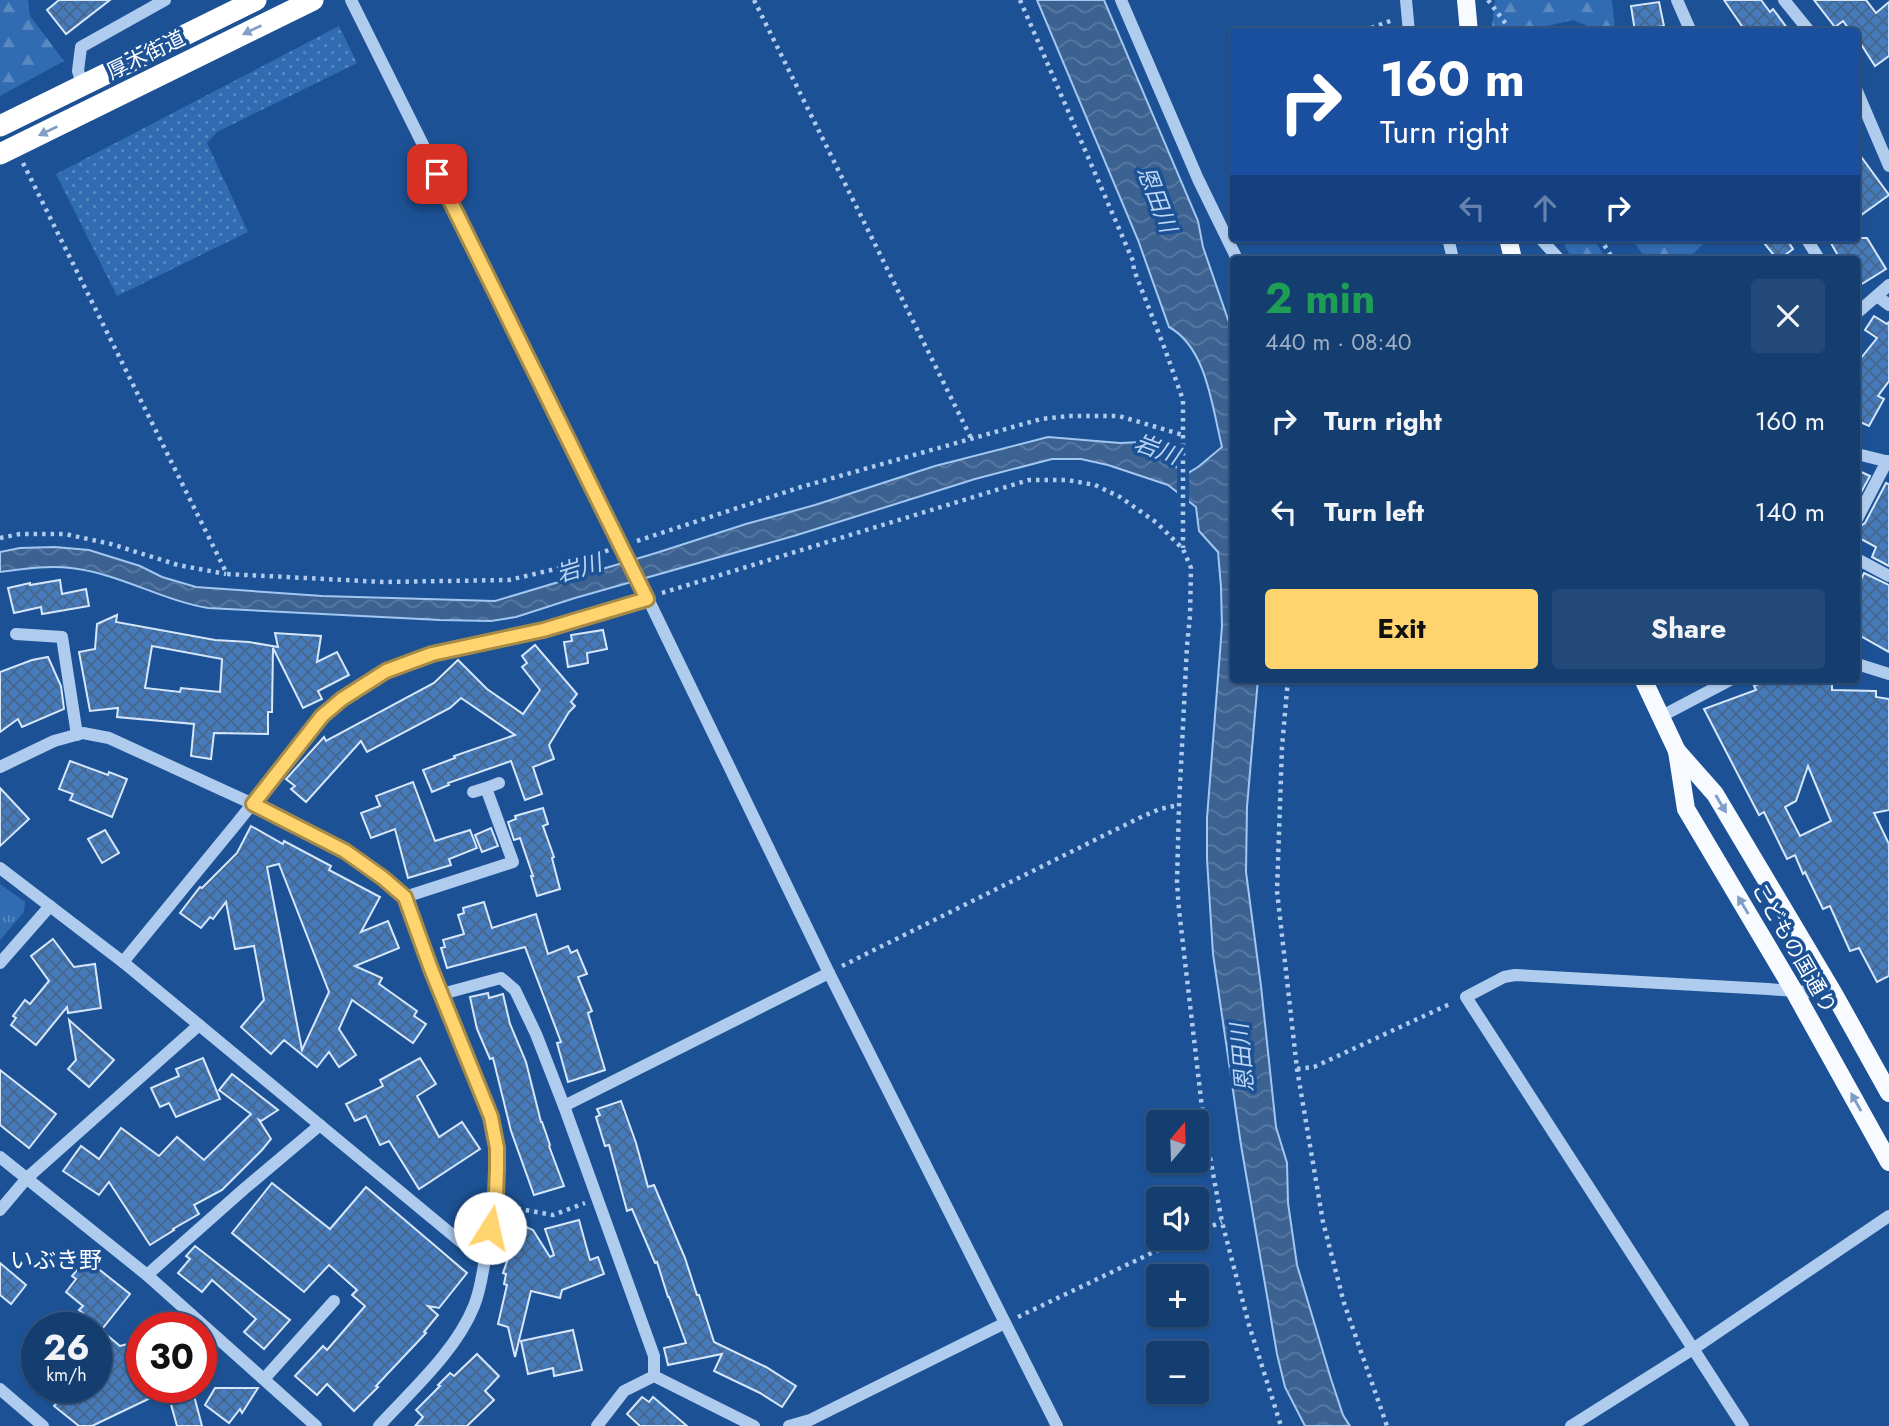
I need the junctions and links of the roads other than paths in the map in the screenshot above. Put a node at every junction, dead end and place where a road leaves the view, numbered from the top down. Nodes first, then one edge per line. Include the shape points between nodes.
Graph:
1 (165, 0) edge
2 (256, 0) edge
3 (313, 0) edge
4 (351, 0) edge
5 (1121, 0) edge
6 (1406, 0) edge
7 (1466, 0) edge
8 (1677, 0) edge
9 (1784, 0) edge
10 (1409, 28) edge
11 (1469, 28) edge
12 (1689, 28) edge
13 (1807, 28) edge
14 (83, 86) junction
15 (1860, 98) edge
16 (0, 126) edge
17 (7, 150) edge
18 (1889, 166) edge
19 (1544, 242) edge
20 (1236, 256) edge
21 (1556, 256) edge
22 (1889, 285) edge
23 (1877, 296) junction
24 (1889, 305) edge
25 (1860, 310) edge
26 (1860, 455) edge
27 (1888, 462) edge
28 (1860, 513) edge
29 (1860, 561) edge
30 (1889, 576) edge
31 (645, 593) junction
32 (16, 634) dead end
33 (1860, 665) edge
34 (1889, 674) edge
35 (1645, 683) edge
36 (1724, 683) edge
37 (1660, 717) junction
38 (76, 735) junction
39 (1677, 751) junction
40 (0, 767) edge
41 (499, 783) dead end
42 (486, 788) junction
43 (472, 792) dead end
44 (253, 804) junction
45 (0, 868) edge
46 (405, 897) junction
47 (50, 906) junction
48 (123, 962) junction
49 (0, 963) edge
50 (829, 973) junction
51 (1794, 991) junction
52 (442, 994) junction
53 (1834, 994) junction
54 (199, 1025) junction
55 (1889, 1093) edge
56 (564, 1107) junction
57 (320, 1125) junction
58 (0, 1157) edge
59 (1889, 1162) edge
60 (27, 1178) junction
61 (0, 1210) edge
62 (1889, 1216) edge
63 (486, 1252) junction
64 (147, 1275) junction
65 (334, 1301) dead end
66 (1005, 1323) junction
67 (1693, 1349) junction
68 (654, 1376) junction
69 (264, 1379) junction
70 (0, 1390) edge
71 (43, 1426) edge
72 (316, 1426) edge
73 (379, 1426) edge
74 (598, 1426) edge
75 (754, 1426) edge
76 (789, 1426) edge
77 (1057, 1426) edge
78 (1571, 1426) edge
79 (1744, 1426) edge

1 - 14 street via 81,47 78,71
2 - 14 highway, 厚木街道
3 -> 17 highway, 厚木街道
4 - 31 street
5 - 20 street
6 - 10 street
7 - 11 main road
8 - 12 street
9 - 13 street
14 - 16 highway, 厚木街道
15 - 18 street
19 - 21 street
22 - 23 street
23 - 24 street
23 - 25 street
26 - 27 street
27 - 28 street
29 - 30 street
31 - 44 street via 543,630 432,654 386,671 322,716
31 - 50 street
32 - 38 street via 62,637
33 - 34 street
35 - 37 main road, こどもの国通り
36 - 37 street
37 - 39 main road, こどもの国通り
38 - 40 street
38 - 44 street via 109,738
51 -> 39 main road, こどもの国通り via 1686,809
39 -> 53 main road, こどもの国通り via 1715,794
41 - 42 street
42 - 43 street
42 - 46 street via 513,862
44 - 46 street via 345,851
44 - 48 street
45 - 47 street
46 - 52 street
47 - 48 street
47 - 49 street
48 - 54 street
50 - 56 street
50 - 66 street
51 - 53 street
59 -> 51 main road, こどもの国通り
51 - 67 street via 1515,975 1466,997
52 - 56 street via 501,978 515,989
52 - 63 street via 491,1117 497,1148 496,1195
53 - 55 main road, こどもの国通り
54 - 57 street
54 - 60 street
56 - 68 street via 654,1356
57 - 63 street via 461,1242
57 - 64 street
58 - 60 street
60 - 61 street
60 - 64 street
62 - 67 street
63 - 73 street via 475,1305 456,1339
64 - 69 street
65 - 69 street
66 - 76 street via 810,1420
66 - 77 street
67 - 78 street
67 - 79 street
68 - 74 street via 624,1391
68 - 75 street
69 - 72 street
70 - 71 street

